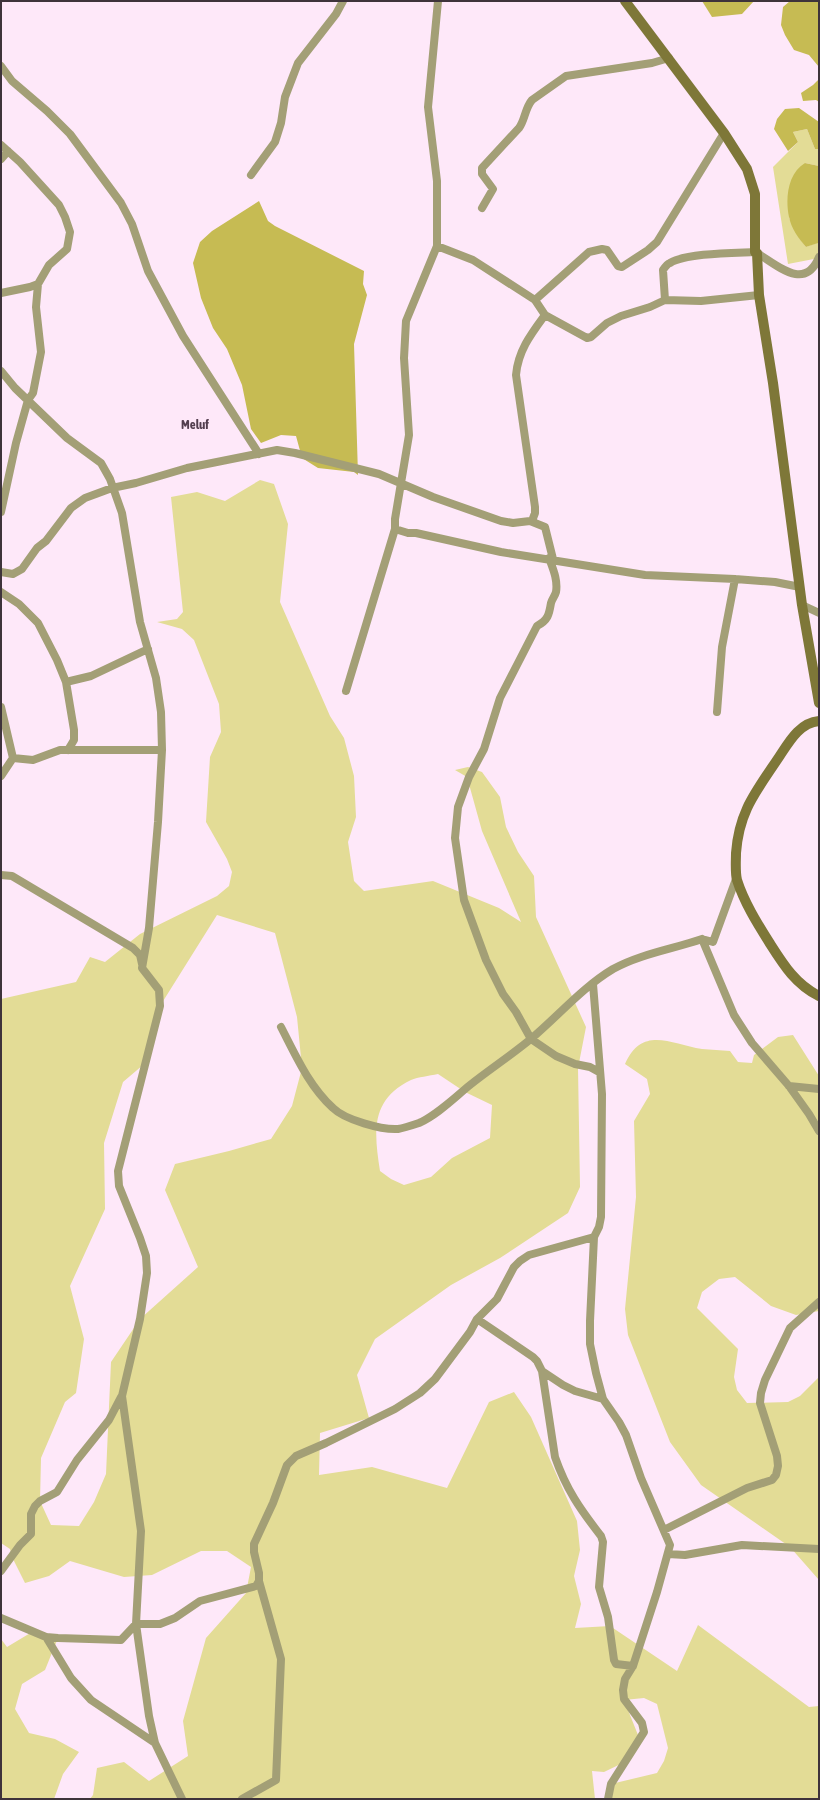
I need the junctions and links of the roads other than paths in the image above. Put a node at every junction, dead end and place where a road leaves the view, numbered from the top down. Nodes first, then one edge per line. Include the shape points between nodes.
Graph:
1 (343, 1) edge
2 (438, 1) edge
3 (625, 1) edge
4 (668, 58) junction
5 (1, 66) edge
6 (724, 134) junction
7 (1, 145) edge
8 (8, 151) junction
9 (1, 159) edge
10 (251, 175) dead end
11 (482, 208) dead end
12 (437, 246) junction
13 (756, 252) junction
14 (819, 257) edge
15 (38, 284) junction
16 (1, 293) edge
17 (759, 295) junction
18 (535, 300) junction
19 (665, 300) junction
20 (545, 315) junction
21 (1, 371) edge
22 (28, 400) junction
23 (259, 454) junction
24 (402, 483) junction
25 (112, 488) junction
26 (1, 512) edge
27 (532, 522) junction
28 (395, 529) junction
29 (551, 559) junction
30 (1, 572) edge
31 (735, 579) junction
32 (800, 587) junction
33 (1, 592) edge
34 (802, 605) junction
35 (819, 613) edge
36 (148, 649) junction
37 (66, 682) junction
38 (346, 691) dead end
39 (819, 703) edge
40 (1, 707) edge
41 (717, 712) dead end
42 (819, 721) edge
43 (68, 750) junction
44 (162, 750) junction
45 (13, 758) junction
46 (1, 776) edge
47 (1, 875) edge
48 (736, 879) junction
49 (702, 939) junction
50 (142, 968) junction
51 (593, 984) junction
52 (819, 996) edge
53 (281, 1027) dead end
54 (531, 1039) junction
55 (599, 1072) junction
56 (789, 1086) junction
57 (819, 1089) edge
58 (819, 1131) edge
59 (594, 1237) junction
60 (819, 1302) edge
61 (477, 1319) junction
62 (542, 1371) junction
63 (122, 1396) junction
64 (602, 1399) junction
65 (664, 1530) junction
66 (819, 1549) edge
67 (668, 1554) junction
68 (1, 1571) edge
69 (259, 1582) junction
70 (1, 1618) edge
71 (136, 1624) junction
72 (46, 1637) junction
73 (633, 1666) junction
74 (149, 1716) junction
75 (142, 1734) junction
76 (155, 1743) junction
77 (182, 1799) edge
78 (242, 1799) edge
79 (608, 1799) edge

1 - 10 street via 298,63 285,97 275,142
2 - 12 street via 428,108 437,181
3 - 4 street
4 - 6 street
4 - 11 street via 652,63 566,76 532,100 519,128 482,168 482,174 493,189
5 - 23 street via 12,81 70,134 121,202 132,224 148,271 183,336
6 - 13 street via 747,169 752,182 755,194
6 - 18 street via 657,242 648,250 622,267 618,266 607,250 589,252
7 - 8 street
8 - 9 street
8 - 15 street via 59,205 70,232 67,249 49,265
12 - 18 street via 473,260
12 - 24 street via 406,321 404,358 410,435
13 - 14 street via 798,275 809,271
13 - 17 street
13 - 19 street via 709,255 670,263 663,270
15 - 16 street
15 - 22 street via 36,307 41,352 33,393
17 - 19 street via 701,301
17 - 32 street
18 - 20 street
19 - 20 street via 621,316 587,338
20 - 27 street via 523,346 516,366 535,507
21 - 22 street
22 - 25 street via 67,438 101,463
22 - 26 street
23 - 24 street via 277,450 290,451 379,474
23 - 25 street via 187,468
24 - 27 street via 501,521
24 - 28 street
25 - 30 street via 85,498 71,508 22,569 13,574
25 - 36 street via 122,514 140,622
27 - 29 street via 545,527
28 - 29 street via 502,552
28 - 38 street
29 - 31 street via 645,575
29 - 54 street via 556,592 551,602 550,615 537,626 500,698 484,749 458,807 455,838 464,900 472,925 503,994
31 - 32 street
31 - 41 street via 722,648
32 - 34 street
33 - 37 street via 19,604 38,623
34 - 35 street
34 - 39 street
36 - 37 street via 91,676
36 - 44 street via 161,712
37 - 43 street via 74,737
40 - 45 street
42 - 48 street via 803,725 752,797 738,833
43 - 44 street
43 - 45 street via 60,750 33,760
44 - 50 street via 150,913
45 - 46 street
47 - 50 street via 12,876 134,948 140,954
48 - 49 street via 713,942
48 - 52 street via 746,902 784,966 801,986
49 - 51 street via 629,962
49 - 56 street via 734,1015 752,1043
50 - 63 street via 159,990 160,1006 118,1171 119,1186 146,1256 147,1273 140,1318
51 - 54 street
51 - 55 street
53 - 54 street via 313,1085 334,1109 347,1118 399,1129 419,1123 430,1116
54 - 55 street via 556,1056
55 - 59 street via 602,1094 601,1217
56 - 57 street
56 - 58 street
59 - 61 street via 529,1255 520,1260 497,1299
59 - 64 street via 590,1344
60 - 65 street via 790,1328 761,1393 760,1404 777,1456 776,1475 772,1480 746,1488
61 - 62 street via 533,1357
61 - 69 street via 435,1379 420,1393 395,1409 296,1456 286,1464 273,1503 254,1544
62 - 64 street via 575,1391
62 - 73 street via 559,1470 572,1498 603,1542 599,1587 610,1626 614,1660 616,1664
63 - 68 street via 109,1420 76,1460 57,1492 35,1506 31,1514 31,1534
63 - 71 street via 141,1530
64 - 65 street via 626,1435 640,1478
65 - 67 street via 670,1545
66 - 67 street via 742,1545 685,1555
67 - 73 street
69 - 71 street via 248,1589 200,1601 175,1618 160,1624
69 - 78 street via 281,1659 276,1780
70 - 72 street
71 - 72 street via 121,1640
71 - 74 street
72 - 75 street via 71,1678 91,1700
73 - 79 street via 625,1680 624,1699 642,1723 644,1732 611,1784
74 - 75 street
74 - 76 street
75 - 76 street
76 - 77 street

